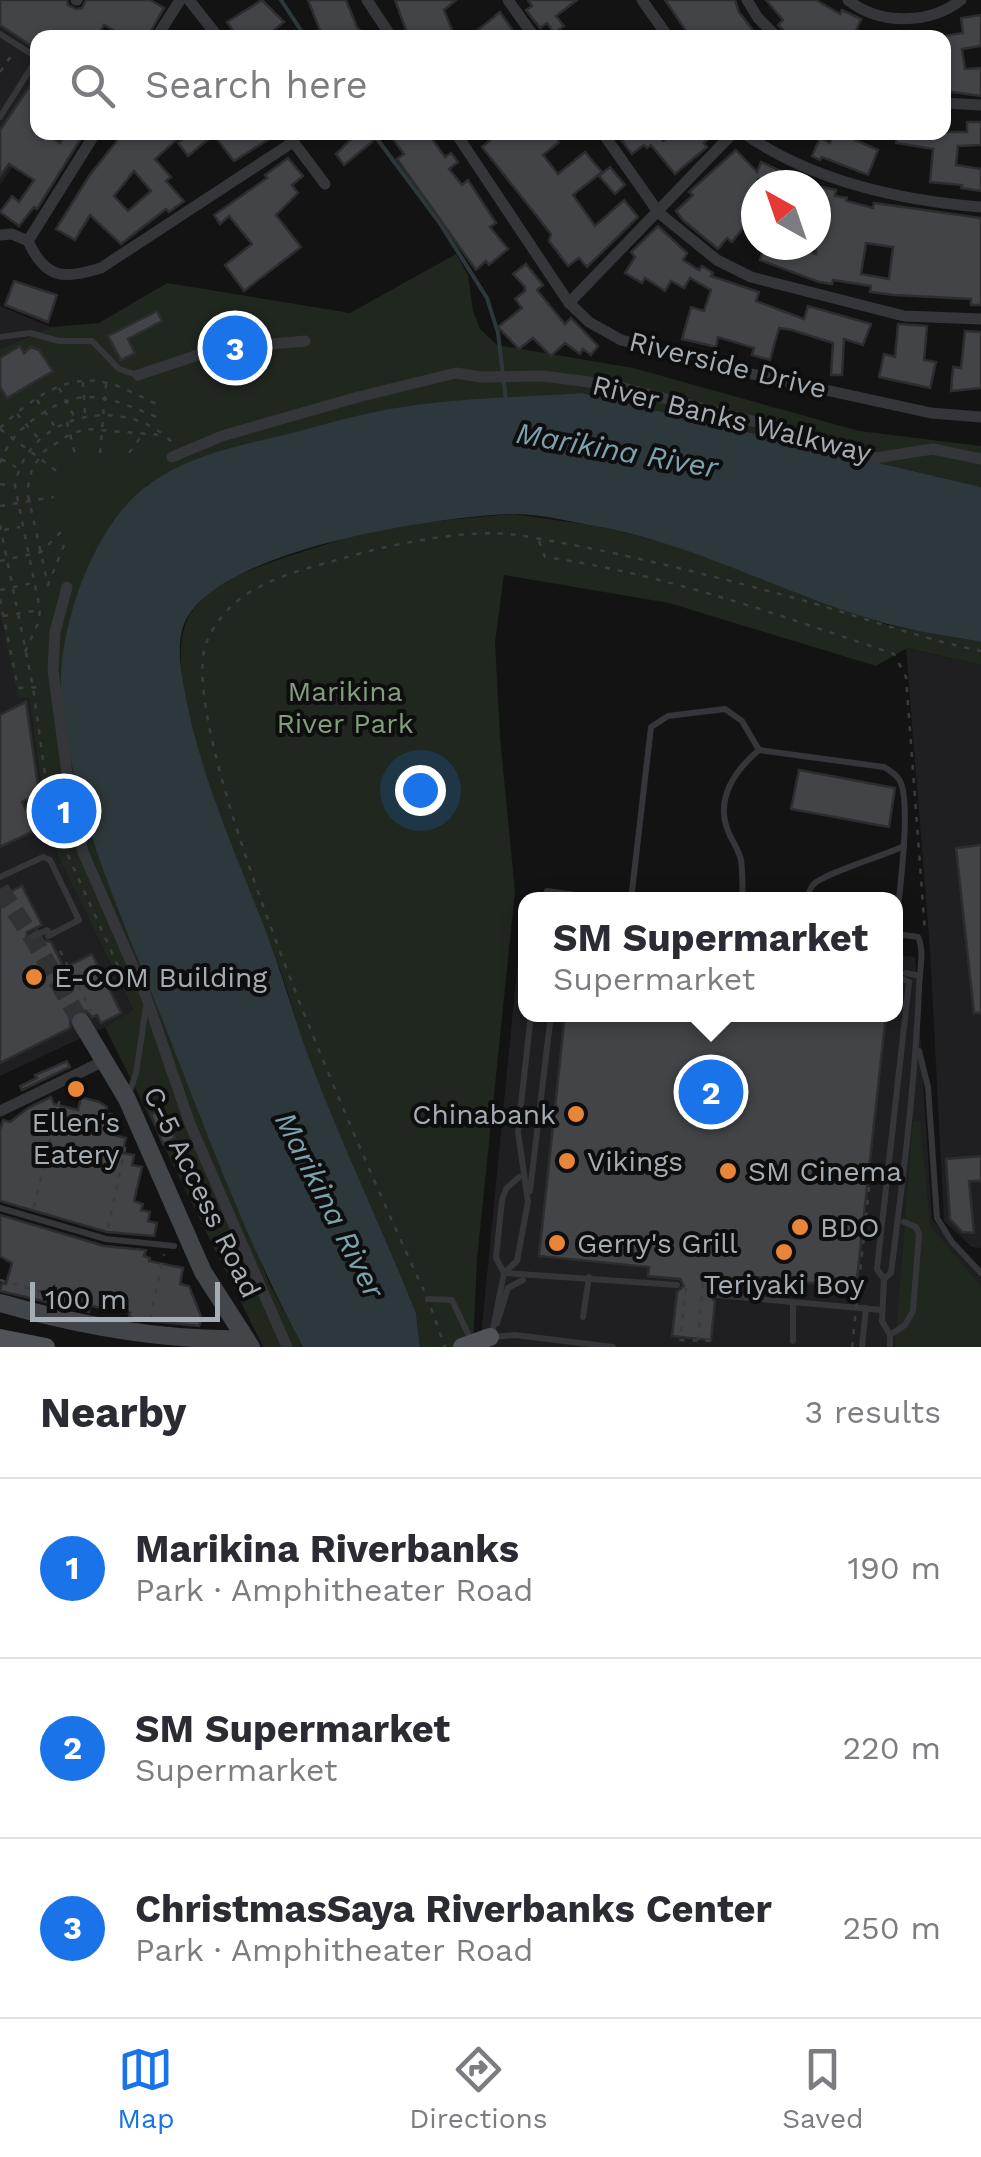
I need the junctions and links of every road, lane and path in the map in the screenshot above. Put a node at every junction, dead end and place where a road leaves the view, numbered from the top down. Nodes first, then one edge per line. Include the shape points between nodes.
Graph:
1 (180, 0) edge
2 (189, 0) edge
3 (367, 0) edge
4 (508, 0) edge
5 (642, 0) edge
6 (747, 0) edge
7 (848, 0) edge
8 (961, 0) edge
9 (161, 30) edge
10 (213, 30) edge
11 (387, 30) edge
12 (529, 30) edge
13 (663, 30) edge
14 (770, 30) edge
15 (0, 34) edge
16 (18, 47) junction
17 (30, 54) edge
18 (30, 70) edge
19 (0, 72) edge
20 (951, 104) edge
21 (981, 105) edge
22 (0, 117) edge
23 (91, 140) edge
24 (285, 140) edge
25 (291, 140) edge
26 (460, 140) edge
27 (608, 140) edge
28 (727, 140) edge
29 (757, 140) edge
30 (325, 184) dead end
31 (981, 207) edge
32 (659, 214) junction
33 (0, 235) edge
34 (28, 241) junction
35 (569, 303) junction
36 (981, 318) edge
37 (0, 337) edge
38 (305, 340) dead end
39 (138, 375) joint
40 (83, 380) junction
41 (106, 383) junction
42 (58, 386) junction
43 (84, 395) junction
44 (105, 397) junction
45 (36, 399) junction
46 (65, 399) junction
47 (159, 405) dead end
48 (44, 412) junction
49 (16, 413) junction
50 (85, 416) junction
51 (104, 416) junction
52 (75, 418) junction
53 (160, 418) dead end
54 (981, 418) edge
55 (67, 421) junction
56 (26, 424) junction
57 (55, 427) junction
58 (0, 428) edge
59 (102, 428) junction
60 (70, 434) junction
61 (144, 434) junction
62 (164, 434) junction
63 (11, 437) junction
64 (38, 439) junction
65 (28, 450) junction
66 (100, 453) dead end
67 (129, 453) dead end
68 (178, 455) joint
69 (38, 458) junction
70 (76, 458) dead end
71 (981, 459) edge
72 (0, 460) edge
73 (18, 468) junction
74 (59, 474) dead end
75 (0, 484) edge
76 (15, 486) junction
77 (54, 497) dead end
78 (30, 501) junction
79 (17, 503) junction
80 (0, 506) edge
81 (22, 526) junction
82 (0, 530) edge
83 (62, 531) dead end
84 (539, 540) junction
85 (64, 545) dead end
86 (41, 552) junction
87 (28, 554) junction
88 (0, 561) edge
89 (33, 582) junction
90 (68, 587) dead end
91 (0, 590) edge
92 (0, 599) edge
93 (40, 610) junction
94 (4, 616) junction
95 (981, 651) edge
96 (26, 652) dead end
97 (55, 688) junction
98 (759, 750) junction
99 (904, 846) junction
100 (0, 878) edge
101 (547, 891) dead end
102 (554, 892) edge
103 (633, 892) edge
104 (743, 892) edge
105 (810, 892) edge
106 (899, 892) edge
107 (903, 935) edge
108 (32, 936) dead end
109 (921, 956) junction
110 (906, 973) dead end
111 (920, 976) junction
112 (903, 979) edge
113 (146, 996) junction
114 (81, 1022) tunnel mouth
115 (530, 1022) edge
116 (551, 1022) edge
117 (918, 1045) junction
118 (104, 1061) junction
119 (63, 1082) junction
120 (127, 1099) junction
121 (0, 1111) edge
122 (126, 1144) dead end
123 (519, 1177) dead end
124 (869, 1188) dead end
125 (528, 1202) junction
126 (0, 1208) edge
127 (31, 1218) junction
128 (904, 1222) dead end
129 (106, 1239) junction
130 (170, 1246) joint
131 (981, 1273) edge
132 (504, 1274) junction
133 (589, 1277) junction
134 (884, 1278) junction
135 (0, 1280) edge
136 (522, 1280) dead end
137 (687, 1280) dead end
138 (702, 1281) dead end
139 (678, 1284) dead end
140 (716, 1295) dead end
141 (428, 1299) junction
142 (793, 1302) junction
143 (0, 1304) edge
144 (866, 1308) junction
145 (882, 1310) junction
146 (116, 1314) dead end
147 (583, 1317) dead end
148 (149, 1326) dead end
149 (890, 1335) junction
150 (0, 1338) edge
151 (793, 1341) dead end
152 (486, 1342) edge
153 (698, 1342) junction
154 (248, 1343) edge
155 (711, 1346) edge
156 (46, 1347) edge
157 (287, 1347) edge
158 (445, 1347) edge
159 (462, 1347) edge
160 (613, 1347) edge
161 (852, 1347) edge
162 (862, 1347) edge
163 (890, 1347) edge

1 - 9 street
2 - 10 street
3 - 11 street
4 - 12 street
5 - 13 street
6 - 14 street
7 - 8 street via 902,19 936,14
15 - 16 lane
16 - 17 lane
16 - 19 path
18 - 22 lane
20 - 21 street
23 - 34 street
24 - 34 street via 101,268 52,273 38,263
25 - 30 street
26 - 35 street, Riverside Drive
27 - 32 street
28 - 32 street
29 - 31 street via 852,185
32 - 35 street
32 - 36 street via 716,260 751,277 904,316
33 - 34 street
35 - 54 street, Riverside Drive via 621,340 912,409
37 - 39 lane via 92,340 119,369
38 - 39 street via 216,350
40 - 41 path
40 - 42 path
40 - 43 path
41 - 44 path
41 - 47 path
42 - 45 path
42 - 46 path
43 - 44 path
43 - 46 path
43 - 50 path
44 - 51 path
44 - 53 path
45 - 48 path
45 - 49 path
46 - 48 path
46 - 52 path
48 - 56 path
48 - 57 path
49 - 56 path
49 - 58 path
50 - 51 path
50 - 52 path
51 - 59 path
51 - 62 path
52 - 55 path
55 - 57 path
55 - 60 path
56 - 63 path
56 - 64 path
57 - 64 path
58 - 63 path
59 - 60 path
59 - 61 path
59 - 66 path
60 - 69 path
60 - 70 path
61 - 62 path
61 - 67 path
62 - 68 path
63 - 65 path
63 - 72 path
64 - 65 path
65 - 69 path
65 - 73 path
68 - 71 street, River Banks Walkway via 222,436 456,374 612,385 876,458 932,449
69 - 74 path
69 - 78 path via 28,480
72 - 73 path
73 - 76 path
75 - 76 path
76 - 79 path
77 - 78 path
78 - 79 path
78 - 86 path
79 - 80 path
79 - 81 path
81 - 82 path
81 - 87 path
83 - 86 path
84 - 95 path via 673,567
84 - 109 path via 545,557 714,592 894,654 906,677 926,940
84 - 141 path via 512,534 432,540 278,577 224,613 205,644 202,681 218,769 273,934 366,1166
85 - 86 path via 48,585
86 - 87 path
87 - 88 path
87 - 89 path
89 - 91 path
89 - 93 path
90 - 97 street via 55,632
92 - 94 path
93 - 94 path
93 - 96 path
94 - 97 path via 18,688
97 - 113 street via 82,852
98 - 99 lane via 895,774 902,784
98 - 103 lane via 742,721 725,709 668,716 651,727
98 - 104 lane via 726,790 723,812 741,858
99 - 105 lane via 822,877
99 - 106 lane
100 - 108 lane via 50,860 79,920
101 - 102 lane
107 - 109 lane via 918,937
109 - 111 lane
110 - 111 lane
111 - 117 lane
112 - 134 lane via 909,982 908,1008 877,1269
113 - 120 lane
113 - 157 street via 190,1124
114 - 118 street, C-5 Access Road
115 - 125 lane via 518,1132
116 - 125 lane
117 - 131 lane via 928,1087 937,1218
117 - 134 lane via 891,1273
118 - 119 street
118 - 120 street, C-5 Access Road
119 - 121 street
119 - 127 path
120 - 154 street, C-5 Access Road via 203,1272
122 - 129 path
123 - 132 lane via 506,1189 499,1220 496,1258
124 - 161 path, bridge
125 - 132 lane via 517,1261
126 - 127 lane
127 - 129 lane
128 - 149 lane via 919,1234 913,1311
129 - 130 lane
130 - 148 path
132 - 133 lane
132 - 152 lane
133 - 139 lane
133 - 147 lane
134 - 145 lane
135 - 146 path
136 - 152 lane via 508,1288
137 - 153 path via 680,1340
138 - 153 path
140 - 142 lane
141 - 152 lane via 452,1300
141 - 158 path
142 - 144 lane
142 - 151 lane
143 - 154 street via 130,1332
144 - 145 lane
144 - 162 lane
145 - 149 lane
149 - 163 lane
150 - 156 main road
152 - 159 main road, bridge
152 - 160 lane, bridge via 516,1335
153 - 155 path

